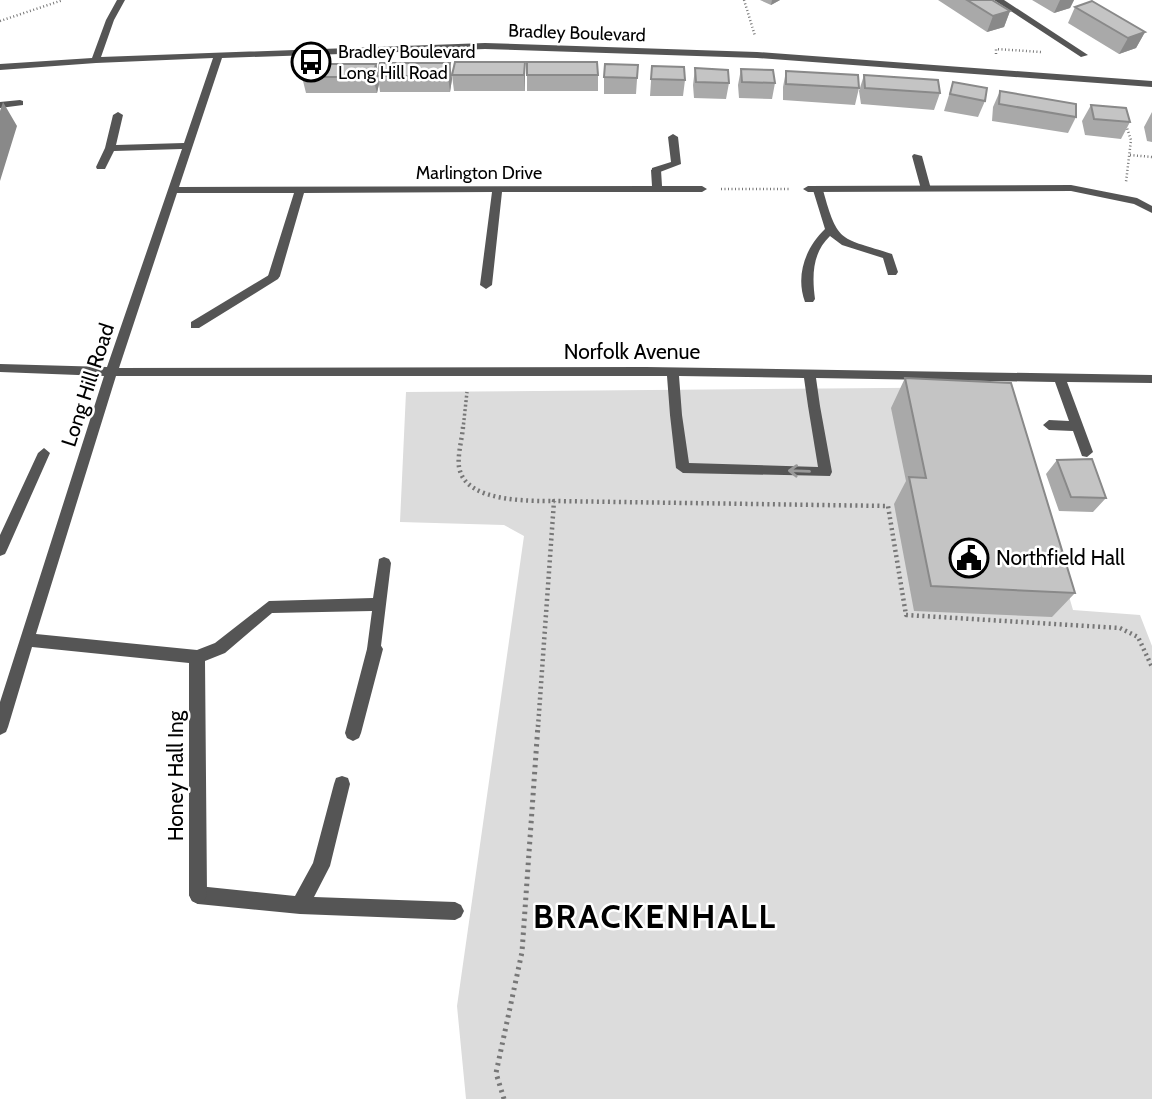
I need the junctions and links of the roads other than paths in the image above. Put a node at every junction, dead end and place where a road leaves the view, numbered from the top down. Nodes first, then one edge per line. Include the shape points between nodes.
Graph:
1 (121, 0) edge
2 (998, 0) edge
3 (1084, 55) dead end
4 (218, 56) junction
5 (96, 60) junction
6 (0, 67) edge
7 (1152, 84) edge
8 (20, 103) dead end
9 (0, 105) edge
10 (118, 116) dead end
11 (673, 137) dead end
12 (186, 146) junction
13 (110, 148) junction
14 (916, 156) dead end
15 (102, 167) dead end
16 (702, 188) road end
17 (657, 189) junction
18 (926, 189) junction
19 (174, 190) junction
20 (300, 190) junction
21 (497, 191) junction
22 (1152, 210) edge
23 (829, 231) junction
24 (892, 272) dead end
25 (486, 285) dead end
26 (809, 299) dead end
27 (195, 326) dead end
28 (0, 368) edge
29 (111, 372) junction
30 (673, 372) junction
31 (809, 374) junction
32 (1059, 377) junction
33 (1152, 379) edge
34 (1049, 425) dead end
35 (1077, 426) junction
36 (1087, 452) dead end
37 (44, 453) dead end
38 (0, 550) edge
39 (384, 563) dead end
40 (380, 604) junction
41 (26, 640) junction
42 (197, 657) junction
43 (0, 727) edge
44 (353, 733) dead end
45 (342, 784) dead end
46 (300, 905) junction
47 (455, 911) dead end

1 - 5 street
2 - 3 street
4 - 5 street, Bradley Boulevard
4 - 7 street, Bradley Boulevard via 485,46 757,55
4 - 12 street, Long Hill Road
5 - 6 street, Bradley Boulevard
8 - 9 street
10 - 13 street
11 - 17 street via 676,164 656,170
12 - 13 street
12 - 19 street, Long Hill Road
13 - 15 street
14 - 18 street
16 - 17 street, Marlington Drive
17 - 21 street, Marlington Drive
18 - 22 street via 1071,188 1137,201
18 - 23 street via 813,189
19 - 20 street, Marlington Drive
19 - 29 street, Long Hill Road
20 - 21 street, Marlington Drive
20 - 27 street via 274,276
21 - 25 street
23 - 24 street via 844,243 888,256
23 - 26 street via 811,249
28 - 29 street, Norfolk Avenue
29 - 30 street, Norfolk Avenue
29 - 41 street, Long Hill Road
30 - 31 street, Norfolk Avenue
31 -> 30 street via 825,472 683,468
31 - 32 street, Norfolk Avenue
32 - 33 street, Norfolk Avenue
32 - 35 street
34 - 35 street
35 - 36 street
37 - 38 street
39 - 40 street
40 - 42 street via 269,607 220,648
40 - 44 street via 375,649
41 - 42 street
41 - 43 street, Long Hill Road
42 - 46 street, Honey Hall Ing via 198,895
45 - 46 street via 321,866
46 - 47 street

